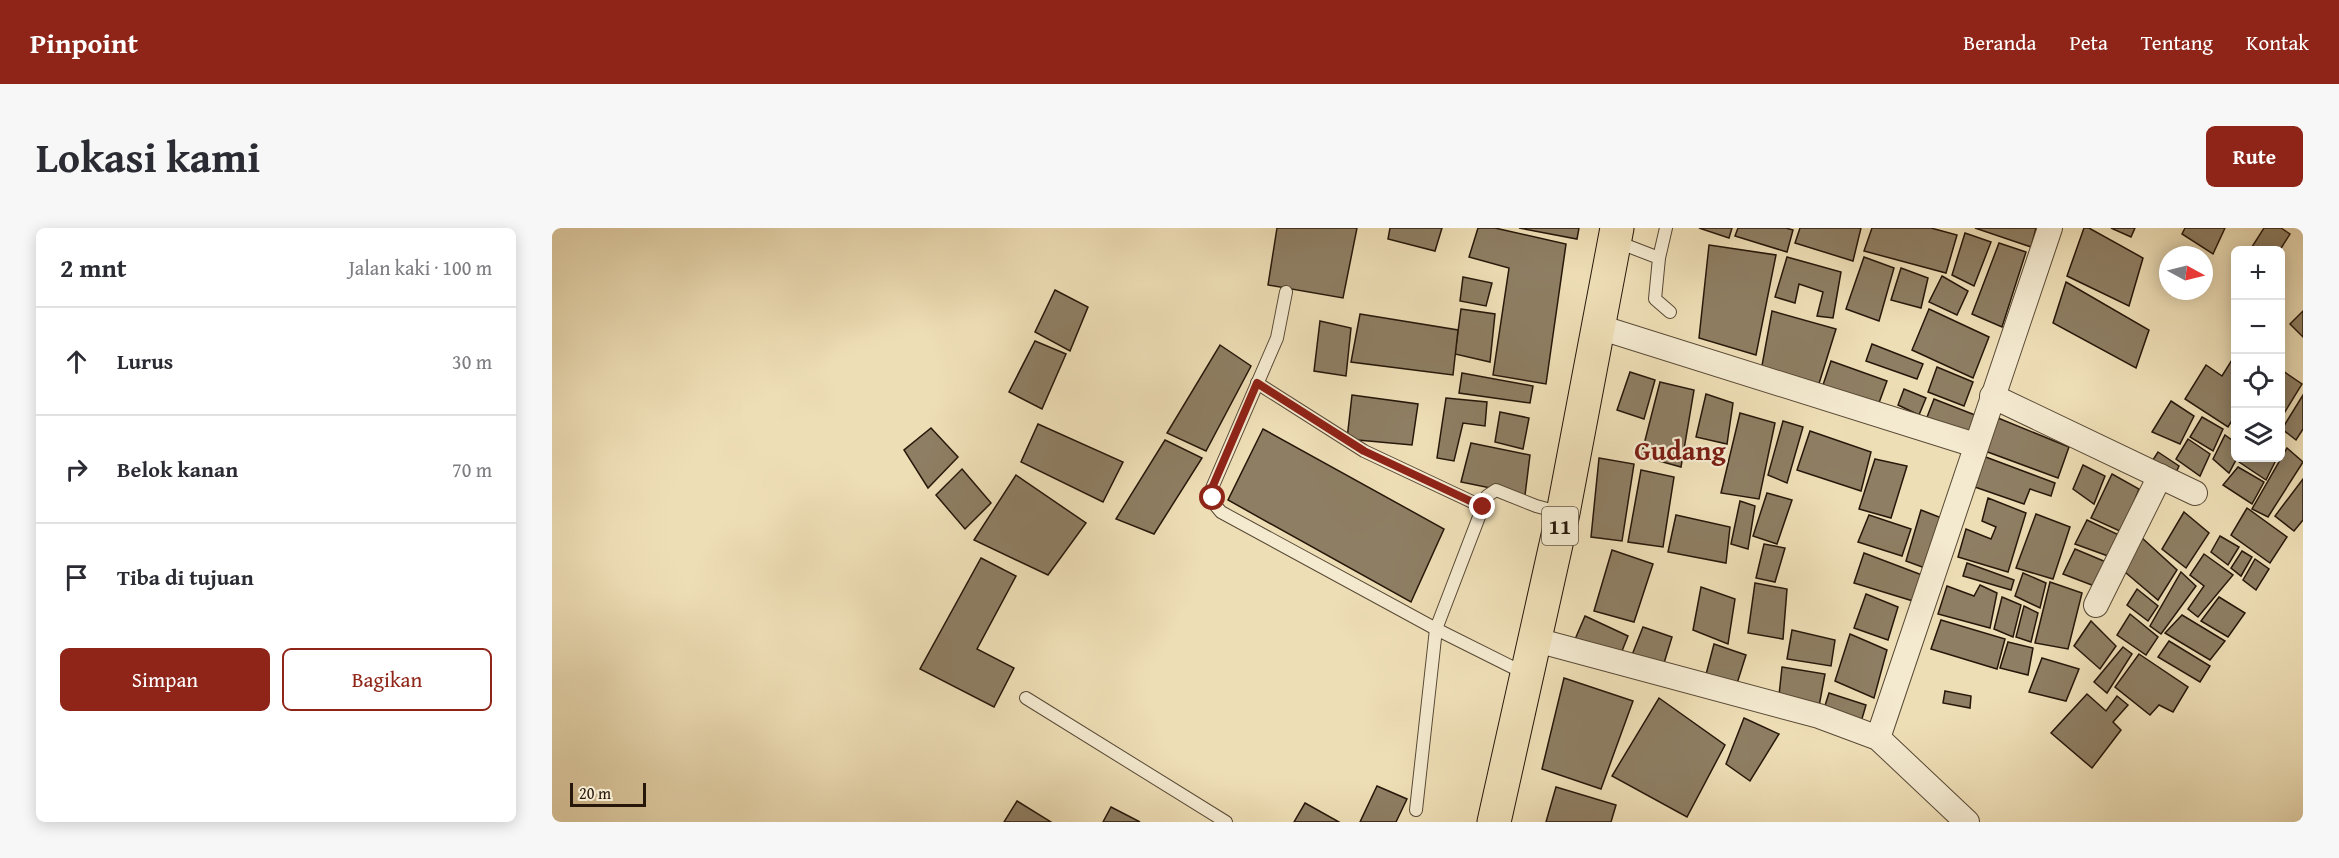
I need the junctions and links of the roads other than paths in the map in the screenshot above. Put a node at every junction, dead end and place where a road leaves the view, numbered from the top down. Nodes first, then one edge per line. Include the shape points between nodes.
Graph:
1 (1666, 228) edge
2 (2050, 228) edge
3 (1616, 234) edge
4 (1659, 258) junction
5 (1286, 292) dead end
6 (1670, 312) dead end
7 (1599, 327) junction
8 (1257, 383) junction
9 (1992, 396) junction
10 (1975, 445) junction
11 (2160, 476) junction
12 (2195, 493) dead end
13 (1483, 507) junction
14 (1563, 513) junction
15 (2096, 605) dead end
16 (1436, 629) junction
17 (1536, 640) junction
18 (1527, 674) junction
19 (1026, 698) dead end
20 (1878, 738) junction
21 (1416, 810) dead end
22 (1226, 822) edge
23 (1494, 822) edge
24 (1967, 822) edge

1 - 4 lane
2 - 9 street
3 - 4 lane
3 - 7 highway, 11
4 - 6 lane via 1655,299
5 - 8 lane via 1277,338
7 - 10 street
7 - 14 highway, 11
8 - 13 lane via 1364,451
8 - 16 lane via 1212,488 1216,506
9 - 10 street
9 - 11 street
10 - 20 street
11 - 12 street
11 - 15 street
13 - 14 lane via 1487,496 1496,489
13 - 16 lane
14 - 17 highway, 11
16 - 18 lane
16 - 21 lane
17 - 18 highway, 11
17 - 20 street via 1820,716
18 - 23 highway, 11
19 - 22 lane
20 - 24 street

